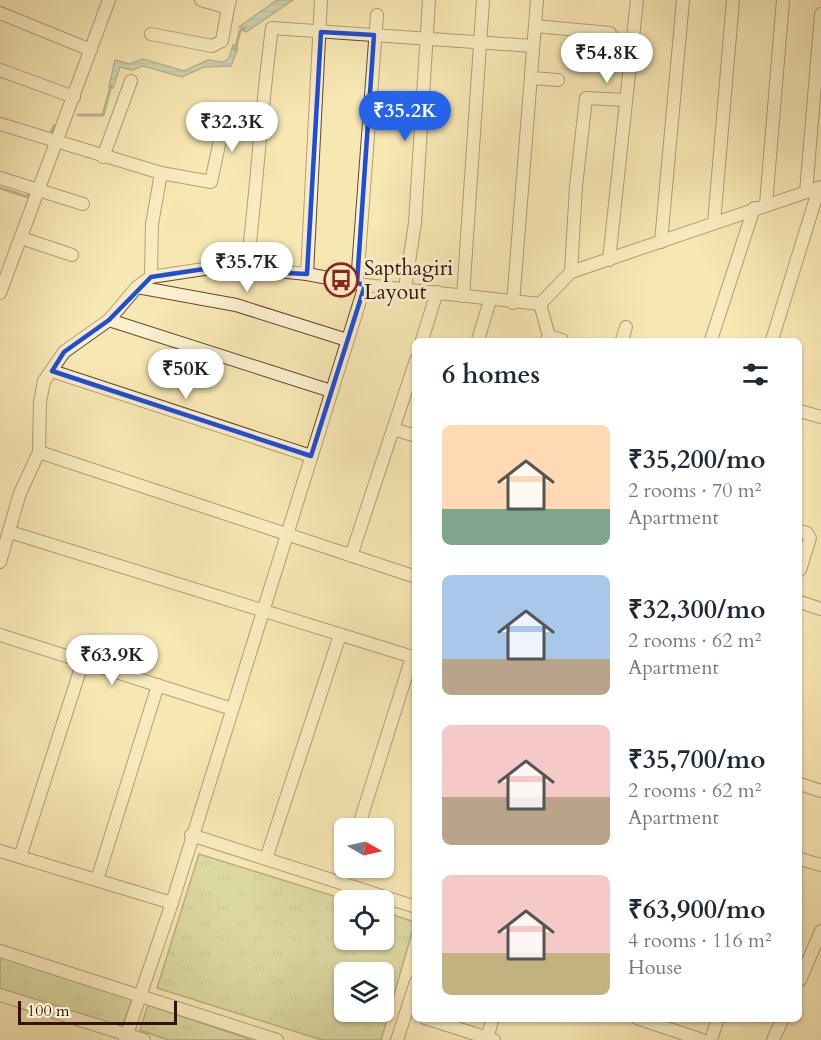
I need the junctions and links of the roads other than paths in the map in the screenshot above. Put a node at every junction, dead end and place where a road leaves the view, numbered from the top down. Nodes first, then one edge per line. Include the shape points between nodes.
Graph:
1 (109, 0) edge
2 (201, 0) edge
3 (429, 0) edge
4 (483, 0) edge
5 (537, 0) edge
6 (637, 0) edge
7 (684, 0) edge
8 (733, 0) edge
9 (783, 0) edge
10 (321, 2) edge
11 (229, 4) edge
12 (0, 13) edge
13 (821, 14) edge
14 (376, 15) dead end
15 (535, 26) junction
16 (321, 32) junction
17 (151, 33) dead end
18 (610, 33) dead end
19 (374, 35) junction
20 (426, 38) junction
21 (480, 40) junction
22 (533, 46) junction
23 (91, 50) junction
24 (0, 70) edge
25 (531, 78) junction
26 (558, 80) dead end
27 (131, 81) dead end
28 (74, 97) junction
29 (626, 100) junction
30 (225, 117) dead end
31 (0, 124) edge
32 (50, 141) junction
33 (104, 157) junction
34 (161, 173) junction
35 (0, 178) edge
36 (820, 187) edge
37 (39, 190) junction
38 (806, 192) junction
39 (83, 204) dead end
40 (760, 206) junction
41 (714, 223) junction
42 (21, 238) junction
43 (661, 243) junction
44 (72, 255) dead end
45 (609, 260) junction
46 (247, 268) junction
47 (571, 272) junction
48 (307, 274) junction
49 (151, 277) junction
50 (361, 284) junction
51 (137, 287) junction
52 (405, 288) junction
53 (437, 292) junction
54 (0, 293) edge
55 (464, 296) junction
56 (490, 300) junction
57 (513, 303) junction
58 (540, 304) junction
59 (109, 320) junction
60 (626, 327) dead end
61 (423, 338) edge
62 (479, 338) edge
63 (548, 338) edge
64 (623, 338) edge
65 (712, 338) edge
66 (773, 338) edge
67 (347, 340) junction
68 (52, 371) junction
69 (412, 373) edge
70 (331, 391) junction
71 (802, 412) edge
72 (821, 417) edge
73 (393, 429) junction
74 (412, 435) edge
75 (39, 452) junction
76 (311, 456) junction
77 (10, 532) junction
78 (802, 532) edge
79 (286, 535) junction
80 (351, 556) junction
81 (0, 562) edge
82 (802, 564) edge
83 (412, 576) edge
84 (802, 603) edge
85 (821, 609) edge
86 (262, 610) junction
87 (0, 635) edge
88 (340, 635) junction
89 (412, 656) edge
90 (83, 661) junction
91 (412, 663) edge
92 (158, 685) junction
93 (232, 709) junction
94 (802, 785) edge
95 (821, 792) edge
96 (361, 818) edge
97 (191, 835) junction
98 (0, 851) edge
99 (20, 857) junction
100 (266, 859) junction
101 (802, 860) edge
102 (821, 865) edge
103 (343, 878) edge
104 (97, 880) junction
105 (341, 883) junction
106 (172, 903) junction
107 (412, 906) edge
108 (821, 931) edge
109 (0, 951) edge
110 (802, 975) edge
111 (0, 995) edge
112 (140, 996) junction
113 (411, 1014) edge
114 (437, 1022) edge
115 (492, 1022) edge
116 (656, 1022) edge
117 (717, 1022) edge
118 (781, 1022) edge
119 (126, 1037) edge
120 (490, 1039) edge
121 (144, 1040) edge
122 (277, 1040) edge
123 (397, 1040) edge
124 (702, 1040) edge
125 (711, 1040) edge
126 (773, 1040) edge

1 - 23 street
2 - 11 street
3 - 20 street
4 - 21 street
5 - 15 street
6 - 29 street
7 - 43 street
8 - 41 street
9 - 40 street
10 - 16 street
11 - 17 street via 222,41 212,46
12 - 23 street
13 - 38 street
14 - 19 street
15 - 18 street
15 - 22 street
16 - 19 street
16 - 46 street via 272,28
16 - 48 street
19 - 20 street
19 - 50 street
20 - 21 street
20 - 52 street via 415,223
21 - 22 street
21 - 55 street
22 - 25 street
23 - 28 street
24 - 28 street
25 - 26 street
25 - 57 street
27 - 33 street
28 - 32 street
29 - 45 street
29 - 47 street via 586,98
30 - 34 street via 211,182
31 - 32 street
32 - 33 street
32 - 37 street
33 - 34 street
34 - 49 street via 152,224
35 - 37 street
36 - 38 street
36 - 66 street
37 - 39 street
37 - 42 street
38 - 40 street
40 - 41 street
40 - 65 street
41 - 43 street
42 - 44 street
42 - 54 street
43 - 45 street
45 - 47 street
46 - 48 street
46 - 49 street via 204,269
47 - 58 street
48 - 50 street
49 - 51 street
50 - 52 street
50 - 67 street
51 - 59 street
51 - 67 street via 237,305
52 - 53 street
53 - 55 street
53 - 61 street
55 - 56 street
56 - 57 street
56 - 62 street
57 - 58 street
58 - 63 street
59 - 68 street via 64,352
59 - 70 street
60 - 64 street
67 - 70 street
68 - 75 street via 44,381 40,402
68 - 76 street
69 - 73 street
70 - 76 street
71 - 72 street
73 - 74 street
73 - 80 street
75 - 77 street via 20,493
75 - 79 street
76 - 79 street
77 - 81 street
77 - 86 street
78 - 82 street via 810,535
79 - 80 street
79 - 86 street
80 - 83 street
84 - 85 street
86 - 88 street
86 - 93 street
87 - 90 street
88 - 89 street
88 - 100 street
90 - 92 street
90 - 99 street
91 - 96 street
92 - 93 street
92 - 104 street
93 - 97 street
94 - 95 street
97 - 100 street
97 - 106 street
98 - 99 street
99 - 104 street
100 - 105 street
101 - 102 street
103 - 105 street
104 - 106 street
105 - 107 street
106 - 112 street
108 - 110 street
109 - 112 street
111 - 119 street
112 - 119 street
112 - 122 street
113 - 123 street
114 - 120 street
115 - 120 street
116 - 124 street
117 - 125 street
118 - 126 street
119 - 121 street

